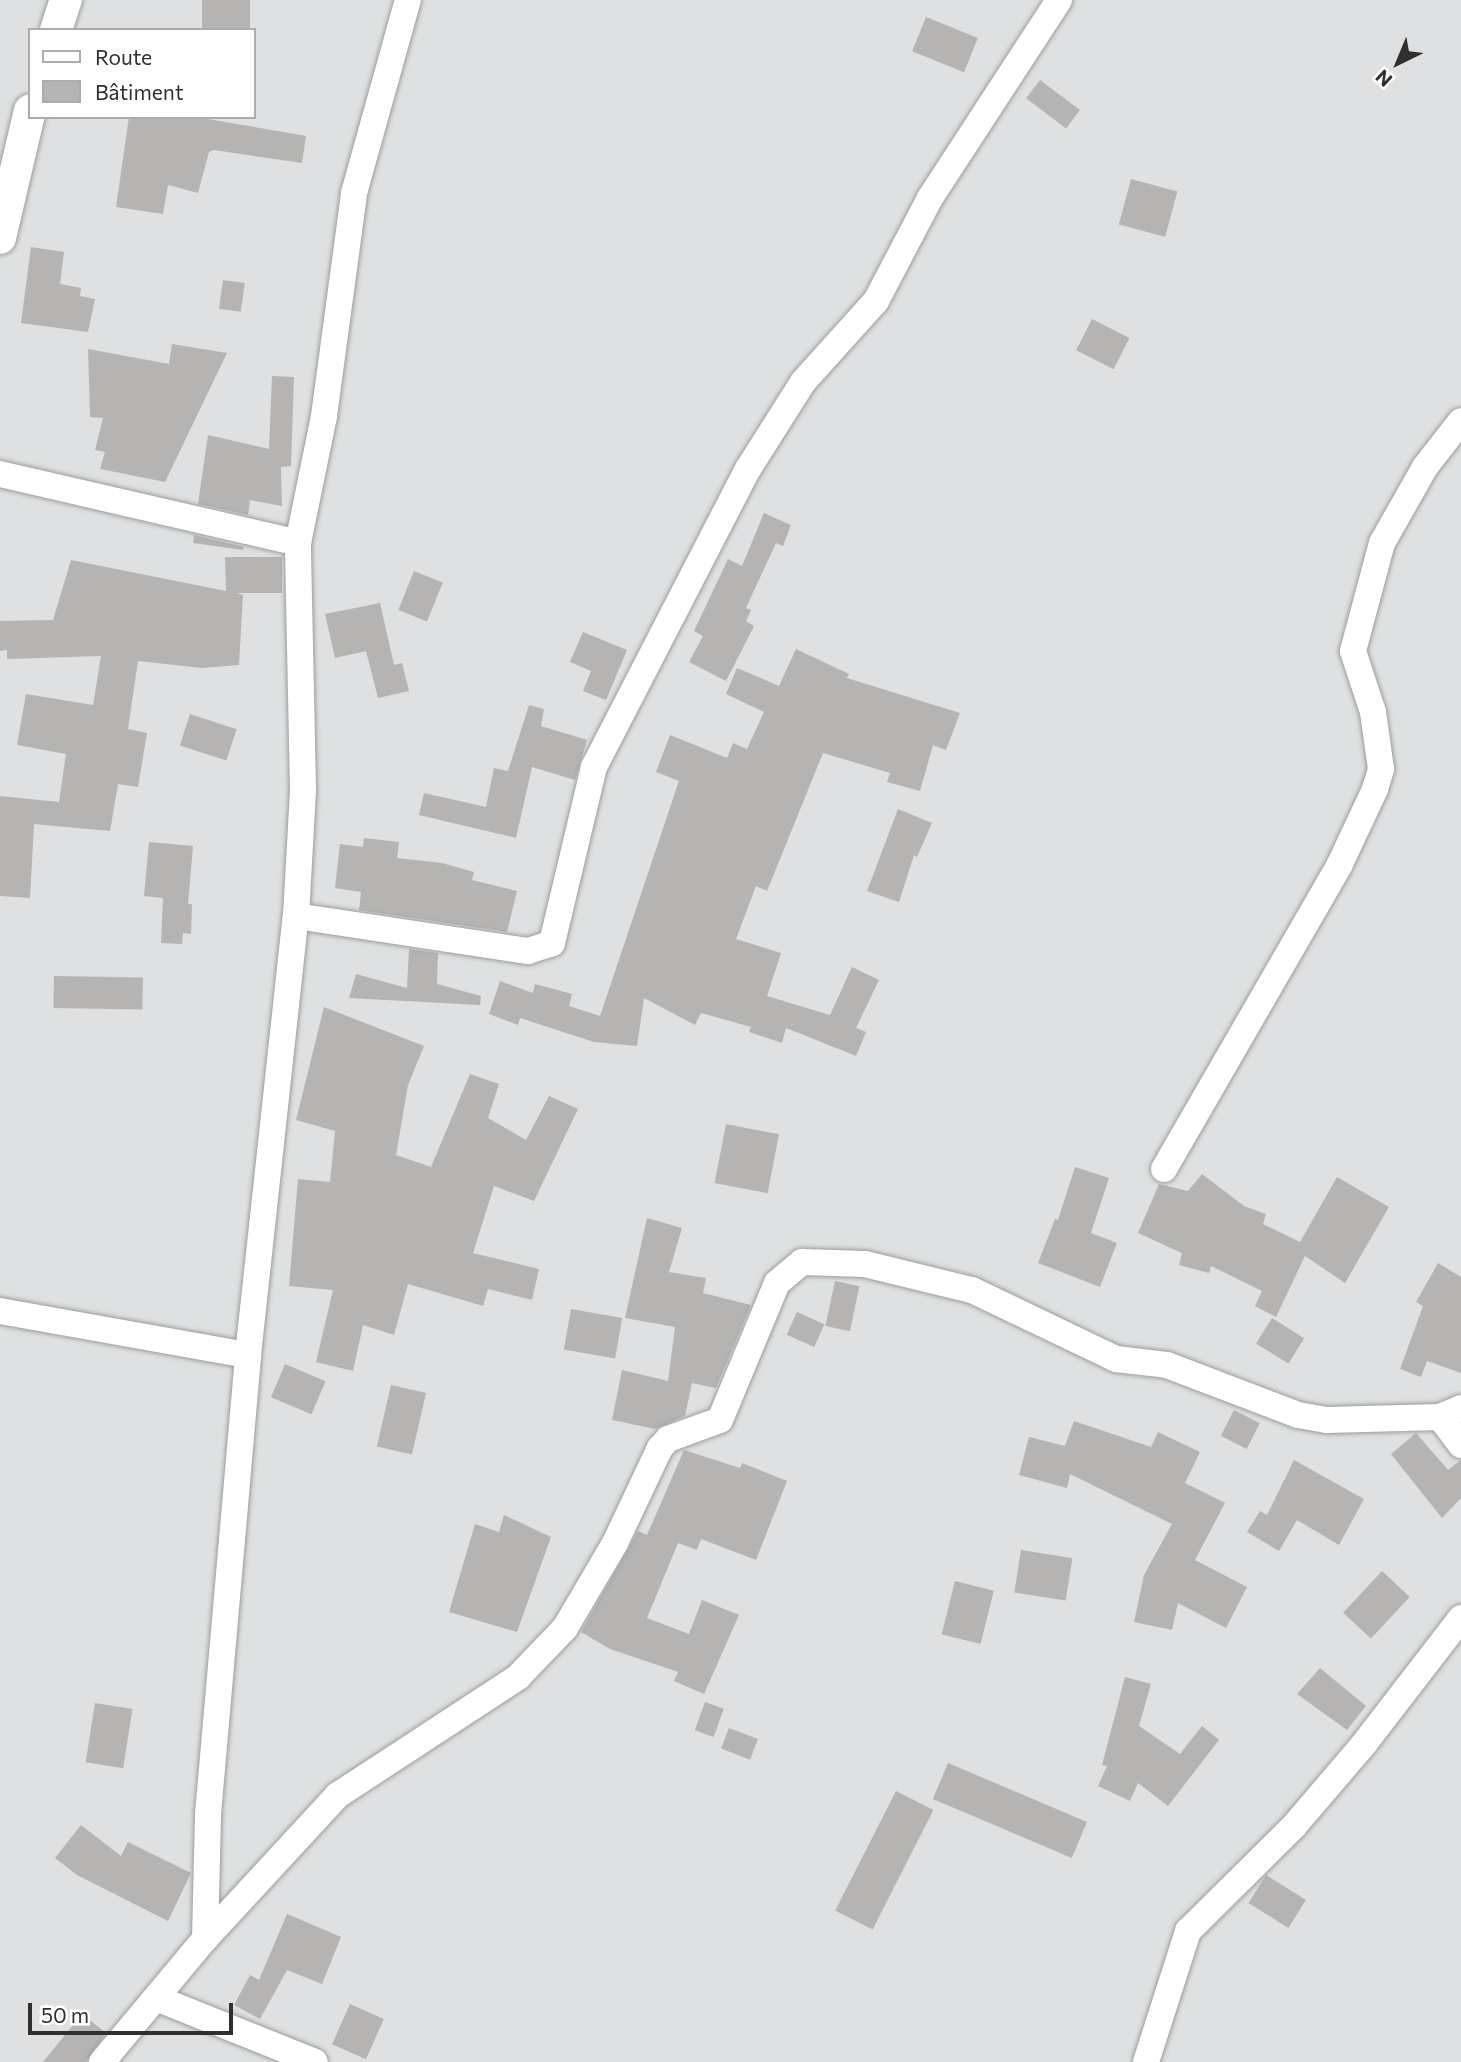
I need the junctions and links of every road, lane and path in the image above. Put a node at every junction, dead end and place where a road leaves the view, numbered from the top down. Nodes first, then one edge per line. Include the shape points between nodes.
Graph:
1 (66, 0) edge
2 (408, 0) edge
3 (1059, 0) edge
4 (57, 28) edge
5 (28, 119) edge
6 (0, 238) edge
7 (1461, 421) edge
8 (0, 474) edge
9 (298, 543) junction
10 (296, 916) junction
11 (1164, 1169) dead end
12 (0, 1311) edge
13 (248, 1355) junction
14 (1450, 1413) edge
15 (1461, 1445) edge
16 (1461, 1618) edge
17 (205, 1939) junction
18 (156, 1998) junction
19 (102, 2062) edge
20 (315, 2062) edge
21 (1146, 2062) edge

1 - 4 street
2 - 9 street via 354,193 324,416
3 - 10 street via 930,198 876,301 803,382 748,470 594,767 552,943 528,951
5 - 6 street
7 - 11 street via 1425,467 1382,543 1353,651 1373,712 1381,769 1375,789 1332,878
8 - 9 street
9 - 10 street via 303,789
10 - 13 street
12 - 13 street
13 - 17 street via 208,1814
14 - 15 street
14 - 17 street via 1328,1420 1298,1415 1167,1365 1116,1359 972,1290 851,1262 802,1262 777,1283 720,1419 668,1439 660,1448 615,1543 565,1628 518,1677 338,1795
16 - 21 street via 1294,1826 1188,1931
17 - 18 street
18 - 19 street
18 - 20 street

